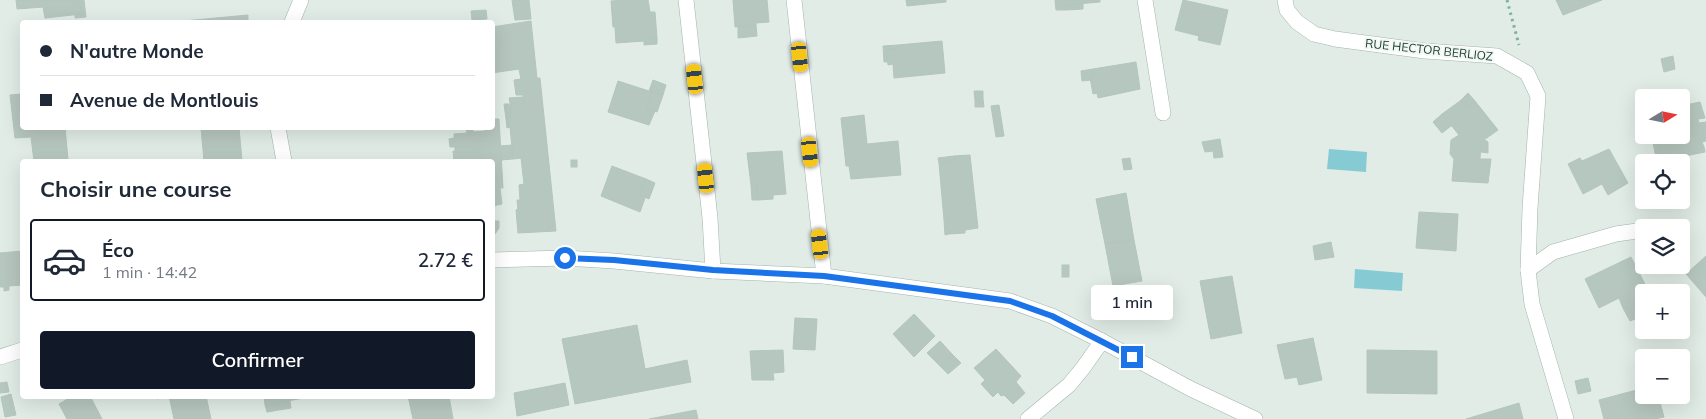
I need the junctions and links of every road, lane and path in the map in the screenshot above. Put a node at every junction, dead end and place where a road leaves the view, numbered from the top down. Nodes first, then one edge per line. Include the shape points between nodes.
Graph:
1 (301, 0) edge
2 (686, 0) edge
3 (794, 0) edge
4 (1145, 0) edge
5 (1507, 0) edge
6 (1284, 3) edge
7 (293, 20) edge
8 (1527, 73) junction
9 (1163, 113) dead end
10 (278, 130) edge
11 (284, 159) edge
12 (1635, 231) edge
13 (495, 260) edge
14 (713, 270) junction
15 (1528, 270) junction
16 (824, 276) junction
17 (1102, 341) junction
18 (20, 351) edge
19 (0, 357) edge
20 (1028, 419) edge
21 (1255, 419) edge
22 (1566, 419) edge

1 - 7 street
2 - 14 street
3 - 16 street
4 - 9 street
5 - 8 path
6 - 8 street, RUE HECTOR BERLIOZ via 1297,22 1314,34 1425,51 1497,56
8 - 15 street via 1538,96
10 - 11 street
12 - 15 street via 1553,252
13 - 14 street via 614,260
14 - 16 street
15 - 22 street via 1532,304
16 - 17 street via 1010,301 1052,316
17 - 20 street via 1069,384
17 - 21 street
18 - 19 street

